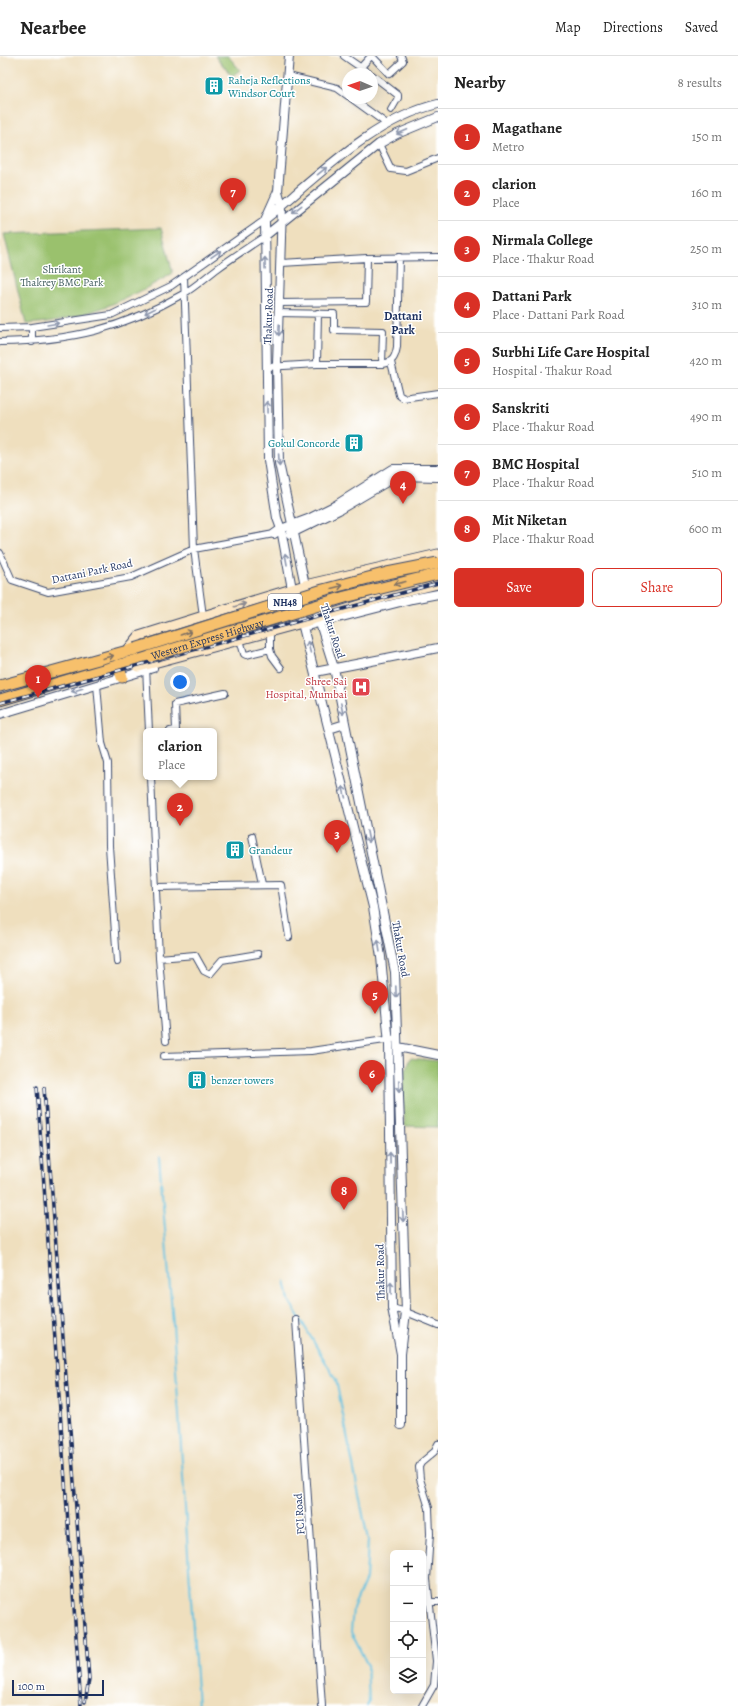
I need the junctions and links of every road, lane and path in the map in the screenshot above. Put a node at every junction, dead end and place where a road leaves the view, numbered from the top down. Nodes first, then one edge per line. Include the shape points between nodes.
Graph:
1 (289, 56) edge
2 (344, 56) edge
3 (371, 56) edge
4 (401, 56) edge
5 (361, 67) joint
6 (288, 76) junction
7 (378, 80) edge
8 (342, 92) edge
9 (359, 104) edge
10 (438, 104) edge
11 (391, 110) dead end
12 (438, 117) edge
13 (387, 124) junction
14 (379, 144) junction
15 (438, 158) edge
16 (278, 191) junction
17 (282, 206) junction
18 (265, 220) junction
19 (282, 221) junction
20 (265, 236) junction
21 (399, 257) junction
22 (438, 257) edge
23 (367, 258) junction
24 (281, 263) junction
25 (184, 277) junction
26 (171, 286) junction
27 (185, 293) junction
28 (174, 298) junction
29 (279, 303) junction
30 (279, 313) junction
31 (318, 314) junction
32 (111, 315) junction
33 (115, 326) junction
34 (32, 327) junction
35 (0, 328) edge
36 (0, 342) edge
37 (32, 342) junction
38 (391, 362) junction
39 (317, 364) junction
40 (382, 364) junction
41 (277, 365) junction
42 (267, 366) junction
43 (438, 393) edge
44 (438, 469) edge
45 (427, 473) junction
46 (438, 478) edge
47 (293, 529) junction
48 (282, 532) junction
49 (274, 534) joint
50 (194, 549) junction
51 (0, 553) edge
52 (438, 554) edge
53 (438, 563) edge
54 (438, 574) edge
55 (438, 584) edge
56 (305, 585) junction
57 (292, 589) junction
58 (438, 594) edge
59 (203, 616) junction
60 (319, 620) junction
61 (303, 625) junction
62 (270, 636) junction
63 (241, 644) junction
64 (438, 648) edge
65 (270, 650) junction
66 (126, 657) junction
67 (147, 664) junction
68 (281, 668) dead end
69 (334, 668) junction
70 (315, 672) junction
71 (122, 677) junction
72 (3, 683) edge
73 (97, 684) junction
74 (225, 693) dead end
75 (0, 700) edge
76 (0, 714) edge
77 (345, 724) junction
78 (149, 728) edge
79 (176, 728) edge
80 (329, 729) junction
81 (151, 780) edge
82 (252, 836) dead end
83 (376, 879) junction
84 (367, 883) junction
85 (262, 884) junction
86 (156, 886) junction
87 (289, 937) dead end
88 (258, 954) dead end
89 (159, 958) junction
90 (117, 962) dead end
91 (398, 1038) junction
92 (166, 1041) dead end
93 (389, 1044) junction
94 (398, 1047) junction
95 (438, 1055) edge
96 (164, 1056) dead end
97 (390, 1142) junction
98 (401, 1142) junction
99 (392, 1308) junction
100 (406, 1312) junction
101 (296, 1320) dead end
102 (438, 1325) edge
103 (401, 1354) junction
104 (401, 1425) dead end
105 (438, 1444) edge
106 (428, 1602) junction
107 (438, 1602) edge
108 (322, 1706) edge
109 (422, 1706) edge

1 - 6 street
2 - 5 street
3 - 4 street via 389,74 403,60
3 - 5 street
6 - 8 street via 337,88
6 - 16 street
7 - 11 street via 398,95
9 - 13 street
10 - 13 street
12 -> 14 street
17 -> 13 street via 341,156
14 - 15 street via 391,169 406,172
14 -> 19 street
16 - 17 street
16 - 18 street, Thakur Road
17 - 18 street
17 - 19 street, Thakur Road
18 - 20 street, Thakur Road
25 -> 18 street
19 - 20 street
19 - 24 street, Thakur Road
20 - 27 street
42 -> 20 street, Thakur Road
21 - 22 street
21 - 23 street
21 - 38 street via 397,347
23 - 24 street
23 - 29 street via 366,302
24 - 29 street, Thakur Road
25 - 26 street
25 - 27 street
26 - 28 street
26 - 32 street
27 - 28 street
27 - 50 street
28 -> 33 street via 145,314
29 - 30 street, Thakur Road
30 - 31 street
30 -> 41 street, Thakur Road
31 - 39 street
31 - 40 street via 334,314 334,330 383,331
32 - 33 street
34 -> 32 street
33 - 37 street via 81,335
34 - 35 street
34 - 37 street
36 - 37 street
38 - 40 street
38 - 43 street via 399,395 403,398
39 - 40 street
39 - 41 street
41 - 42 street
41 -> 47 street, Thakur Road via 279,463
48 -> 42 street, Thakur Road via 277,518 268,460
44 - 45 street, Dattani Park Road
45 - 46 street, Dattani Park Road
45 - 47 street, Dattani Park Road via 396,473 338,507
47 - 48 street, Dattani Park Road
47 - 56 street, Thakur Road
48 - 49 street, Dattani Park Road
57 -> 48 street, Thakur Road
49 - 50 street, Dattani Park Road
50 - 51 street, Dattani Park Road via 131,577 48,592 12,580
50 - 59 street
52 - 56 main road
66 -> 53 highway, Western Express Highway / NH48, bridge via 324,590 387,573
54 -> 67 highway, Western Express Highway / NH48, bridge via 323,604
55 - 60 main road via 384,597
56 - 57 main road
56 - 60 street, Thakur Road
59 -> 57 main road
57 - 61 street, Thakur Road
58 - 60 street
59 - 66 main road via 139,636
60 - 61 main road
60 - 69 street, Thakur Road
61 - 62 street
61 - 67 main road
70 -> 61 street, Thakur Road
62 - 63 street
62 - 65 street
63 - 65 street via 246,655
63 - 67 street
64 - 69 street
65 - 68 street
66 - 67 highway, Western Express Highway / NH48
66 - 71 highway
72 -> 66 highway, Western Express Highway / NH48
66 - 75 highway, Western Express Highway / NH48
67 - 71 street
67 - 78 street
69 - 70 street
69 -> 77 street, Thakur Road
70 - 80 street, Thakur Road
71 - 73 street
73 -> 76 street
73 - 90 street via 102,744 108,764 109,846
74 - 79 street via 175,704
77 - 80 street
77 -> 83 street, Thakur Road
84 -> 80 street, Thakur Road
81 - 86 street
82 - 85 street
83 - 84 street
83 -> 91 street, Thakur Road via 395,972
93 -> 84 street, Thakur Road via 381,958
85 - 86 street
85 - 87 street via 281,885
86 - 89 street
88 - 89 street via 222,960 210,974 204,971 195,955
89 - 92 street
91 - 93 street
91 - 94 street, Thakur Road
93 - 94 street
93 - 96 street via 312,1051
93 - 97 street, Thakur Road
94 - 95 street
94 -> 98 street, Thakur Road
97 - 98 street
99 -> 97 street, Thakur Road
98 -> 100 street, Thakur Road
99 - 100 street
99 - 103 street, Thakur Road
100 - 102 street
100 - 103 street, Thakur Road
101 - 108 street, FCI Road
103 - 104 street, Thakur Road
105 - 106 street via 434,1452 419,1467 429,1508
106 - 107 street
106 - 109 street via 436,1674 434,1685

